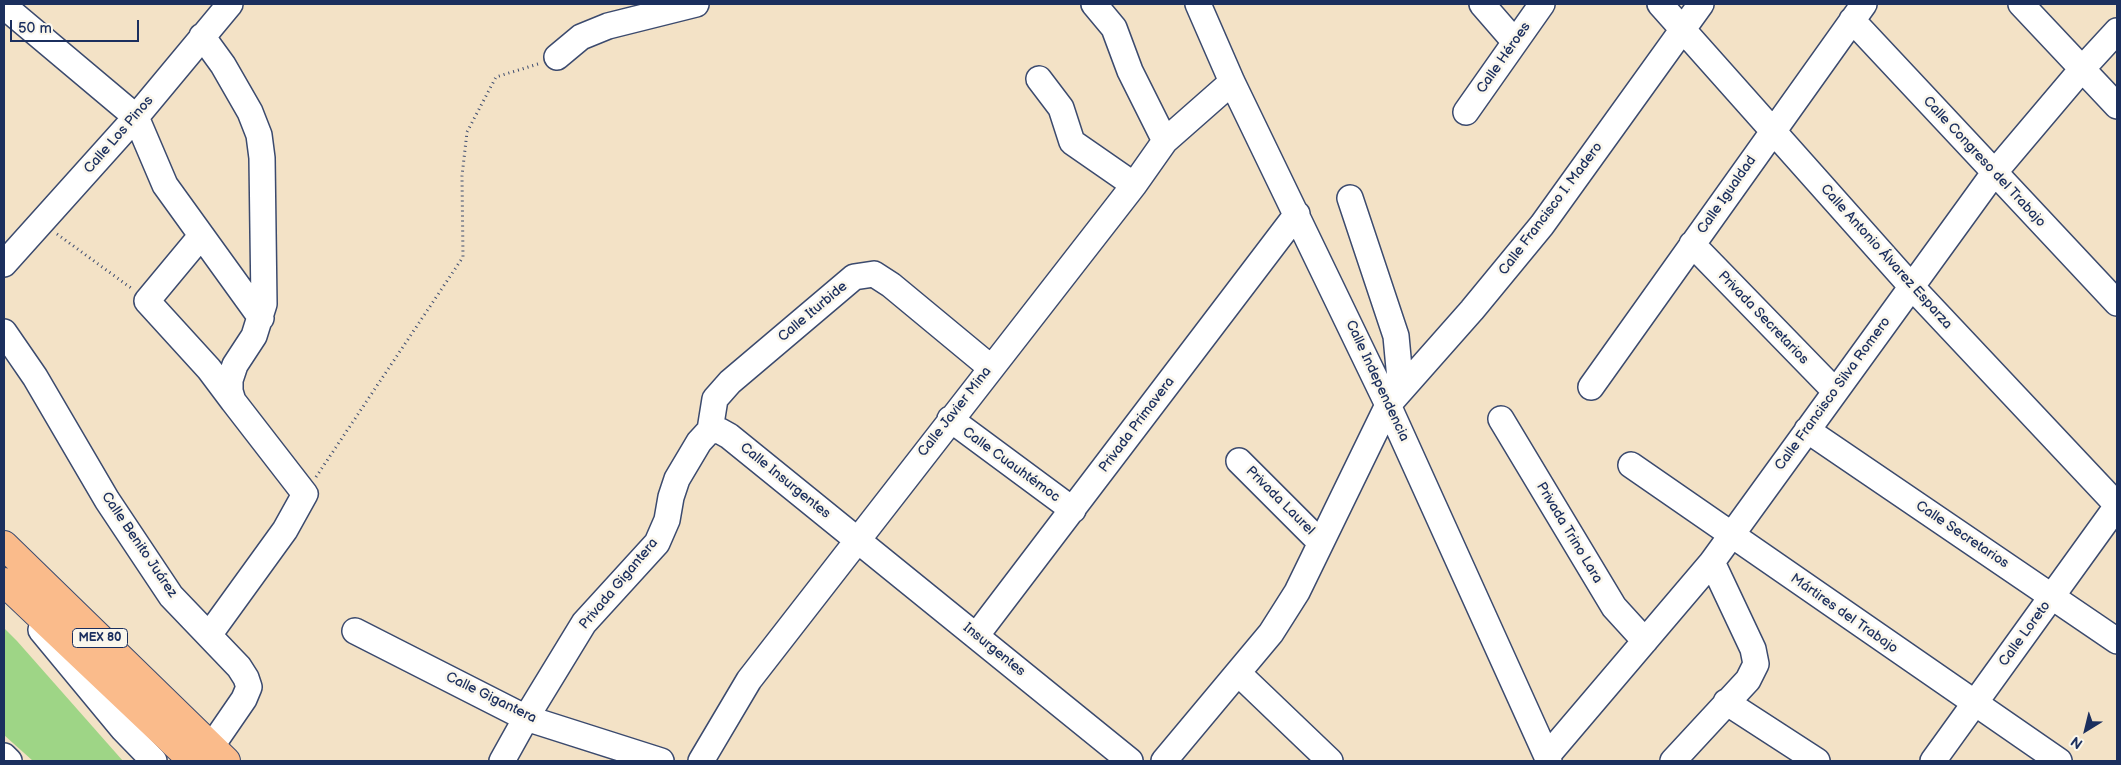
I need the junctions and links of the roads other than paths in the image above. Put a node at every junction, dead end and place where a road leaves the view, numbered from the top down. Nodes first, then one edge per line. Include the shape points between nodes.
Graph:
1 (230, 4) edge
2 (696, 4) edge
3 (1094, 4) edge
4 (1198, 4) edge
5 (1482, 4) edge
6 (1542, 4) edge
7 (1660, 4) edge
8 (1701, 4) edge
9 (2021, 4) edge
10 (4, 6) edge
11 (1858, 12) edge
12 (1683, 29) junction
13 (2117, 31) edge
14 (202, 36) junction
15 (1515, 42) junction
16 (557, 58) road end
17 (2082, 69) junction
18 (1039, 78) dead end
19 (1232, 82) junction
20 (2117, 106) edge
21 (1466, 112) dead end
22 (136, 117) junction
23 (1773, 130) junction
24 (1165, 141) junction
25 (1994, 173) junction
26 (1134, 184) junction
27 (1350, 198) dead end
28 (1297, 214) junction
29 (201, 236) junction
30 (1692, 244) junction
31 (4, 264) edge
32 (1911, 286) junction
33 (2117, 303) edge
34 (261, 318) junction
35 (4, 332) edge
36 (990, 367) junction
37 (1591, 387) dead end
38 (1835, 391) junction
39 (1395, 398) junction
40 (233, 401) junction
41 (950, 419) junction
42 (1501, 419) dead end
43 (710, 430) junction
44 (1807, 430) junction
45 (1239, 461) dead end
46 (1631, 465) dead end
47 (2117, 506) edge
48 (1073, 510) junction
49 (1731, 535) junction
50 (857, 540) junction
51 (1320, 542) junction
52 (4, 545) edge
53 (1712, 562) junction
54 (6, 584) edge
55 (2052, 596) junction
56 (355, 631) dead end
57 (208, 634) junction
58 (976, 636) junction
59 (1645, 641) junction
60 (2117, 641) edge
61 (1238, 673) junction
62 (1726, 702) junction
63 (1975, 704) junction
64 (526, 718) junction
65 (4, 756) edge
66 (210, 757) edge
67 (1548, 759) edge
68 (10, 761) edge
69 (154, 761) edge
70 (502, 761) edge
71 (661, 761) edge
72 (701, 761) edge
73 (1130, 761) edge
74 (1164, 761) edge
75 (1330, 761) edge
76 (1674, 761) edge
77 (1817, 761) edge
78 (1933, 761) edge
79 (2058, 761) edge

1 - 14 street, Calle Los Pinos
2 - 16 street via 608,26 582,37
3 - 24 street via 1114,28 1130,71
4 - 19 street, Calle Independencia
5 - 15 street
6 - 15 street, Calle Héroes
7 - 12 street, Calle Antonio Álvarez Esparza
8 - 12 street, Calle Francisco I. Madero
9 - 17 street
10 - 22 street
11 - 23 street, Calle Igualdad
11 - 25 street, Calle Congreso del Trabajo
12 - 23 street, Calle Antonio Álvarez Esparza
12 - 39 street, Calle Francisco I. Madero via 1542,225
13 - 17 street, Calle Francisco Silva Romero
14 - 22 street, Calle Los Pinos
14 - 34 street via 246,104 259,135 264,304
15 - 21 street, Calle Héroes
17 - 20 street
17 - 25 street, Calle Francisco Silva Romero
18 - 26 street via 1061,108 1072,142
19 - 24 street, Calle Javier Mina
19 - 28 street, Calle Independencia
22 - 29 street via 165,185
22 - 31 street, Calle Los Pinos
23 - 30 street, Calle Igualdad
23 - 32 street, Calle Antonio Álvarez Esparza
24 - 26 street, Calle Javier Mina
25 - 32 street, Calle Francisco Silva Romero
25 - 33 street, Calle Congreso del Trabajo
26 - 36 street, Calle Javier Mina
27 - 39 street via 1396,336
28 - 39 street, Calle Independencia
28 - 48 street, Privada Primavera
29 - 34 street
29 - 40 street via 147,301 209,369
30 - 37 street, Calle Igualdad
30 - 38 street, Privada Secretarios
32 - 38 street, Calle Francisco Silva Romero
32 - 47 street, Calle Antonio Álvarez Esparza
34 - 40 street via 254,336 235,365 230,380
35 - 57 street, Calle Benito Juárez via 35,377 107,500 171,596
36 - 41 street, Calle Javier Mina
36 - 43 street, Calle Iturbide via 891,285 874,274 854,277 730,382 715,399
38 - 44 street, Calle Francisco Silva Romero
39 - 51 street, Calle Francisco I. Madero
39 - 67 street, Calle Independencia
40 - 57 street via 305,494 285,530
41 - 48 street, Calle Cuauhtémoc
41 - 50 street, Calle Javier Mina
42 - 59 street, Privada Trino Lara via 1614,607
43 - 50 street, Calle Insurgentes via 729,436
43 - 64 street, Privada Gigantera via 677,479 667,520 657,542 584,623
44 - 49 street, Calle Francisco Silva Romero
44 - 55 street, Calle Secretarios
45 - 51 street, Privada Laurel
46 - 49 street, Mártires del Trabajo
47 - 55 street, Calle Loreto
48 - 58 street, Privada Primavera
49 - 53 street, Calle Francisco Silva Romero
49 - 63 street, Mártires del Trabajo
50 - 58 street, Insurgentes
50 - 72 street, Calle Javier Mina via 749,680
51 - 61 street, Calle Francisco I. Madero via 1297,592 1271,633
52 - 66 main road, MEX 80
53 - 59 street, Calle Francisco Silva Romero
53 - 62 street via 1753,649 1756,664 1748,680
54 - 66 main road, MEX 80
54 - 69 street via 123,730
55 - 60 street, Calle Secretarios
55 - 63 street, Calle Loreto
56 - 64 street, Calle Gigantera
57 - 66 street, Calle Benito Juárez via 239,666 249,687
58 - 73 street, Insurgentes
59 - 67 street, Calle Francisco Silva Romero
61 - 74 street, Calle Francisco I. Madero
61 - 75 street
62 - 76 street
62 - 77 street
63 - 78 street, Calle Loreto
63 - 79 street, Mártires del Trabajo
64 - 70 street, Privada Gigantera
64 - 71 street, Calle Gigantera
65 - 68 street

